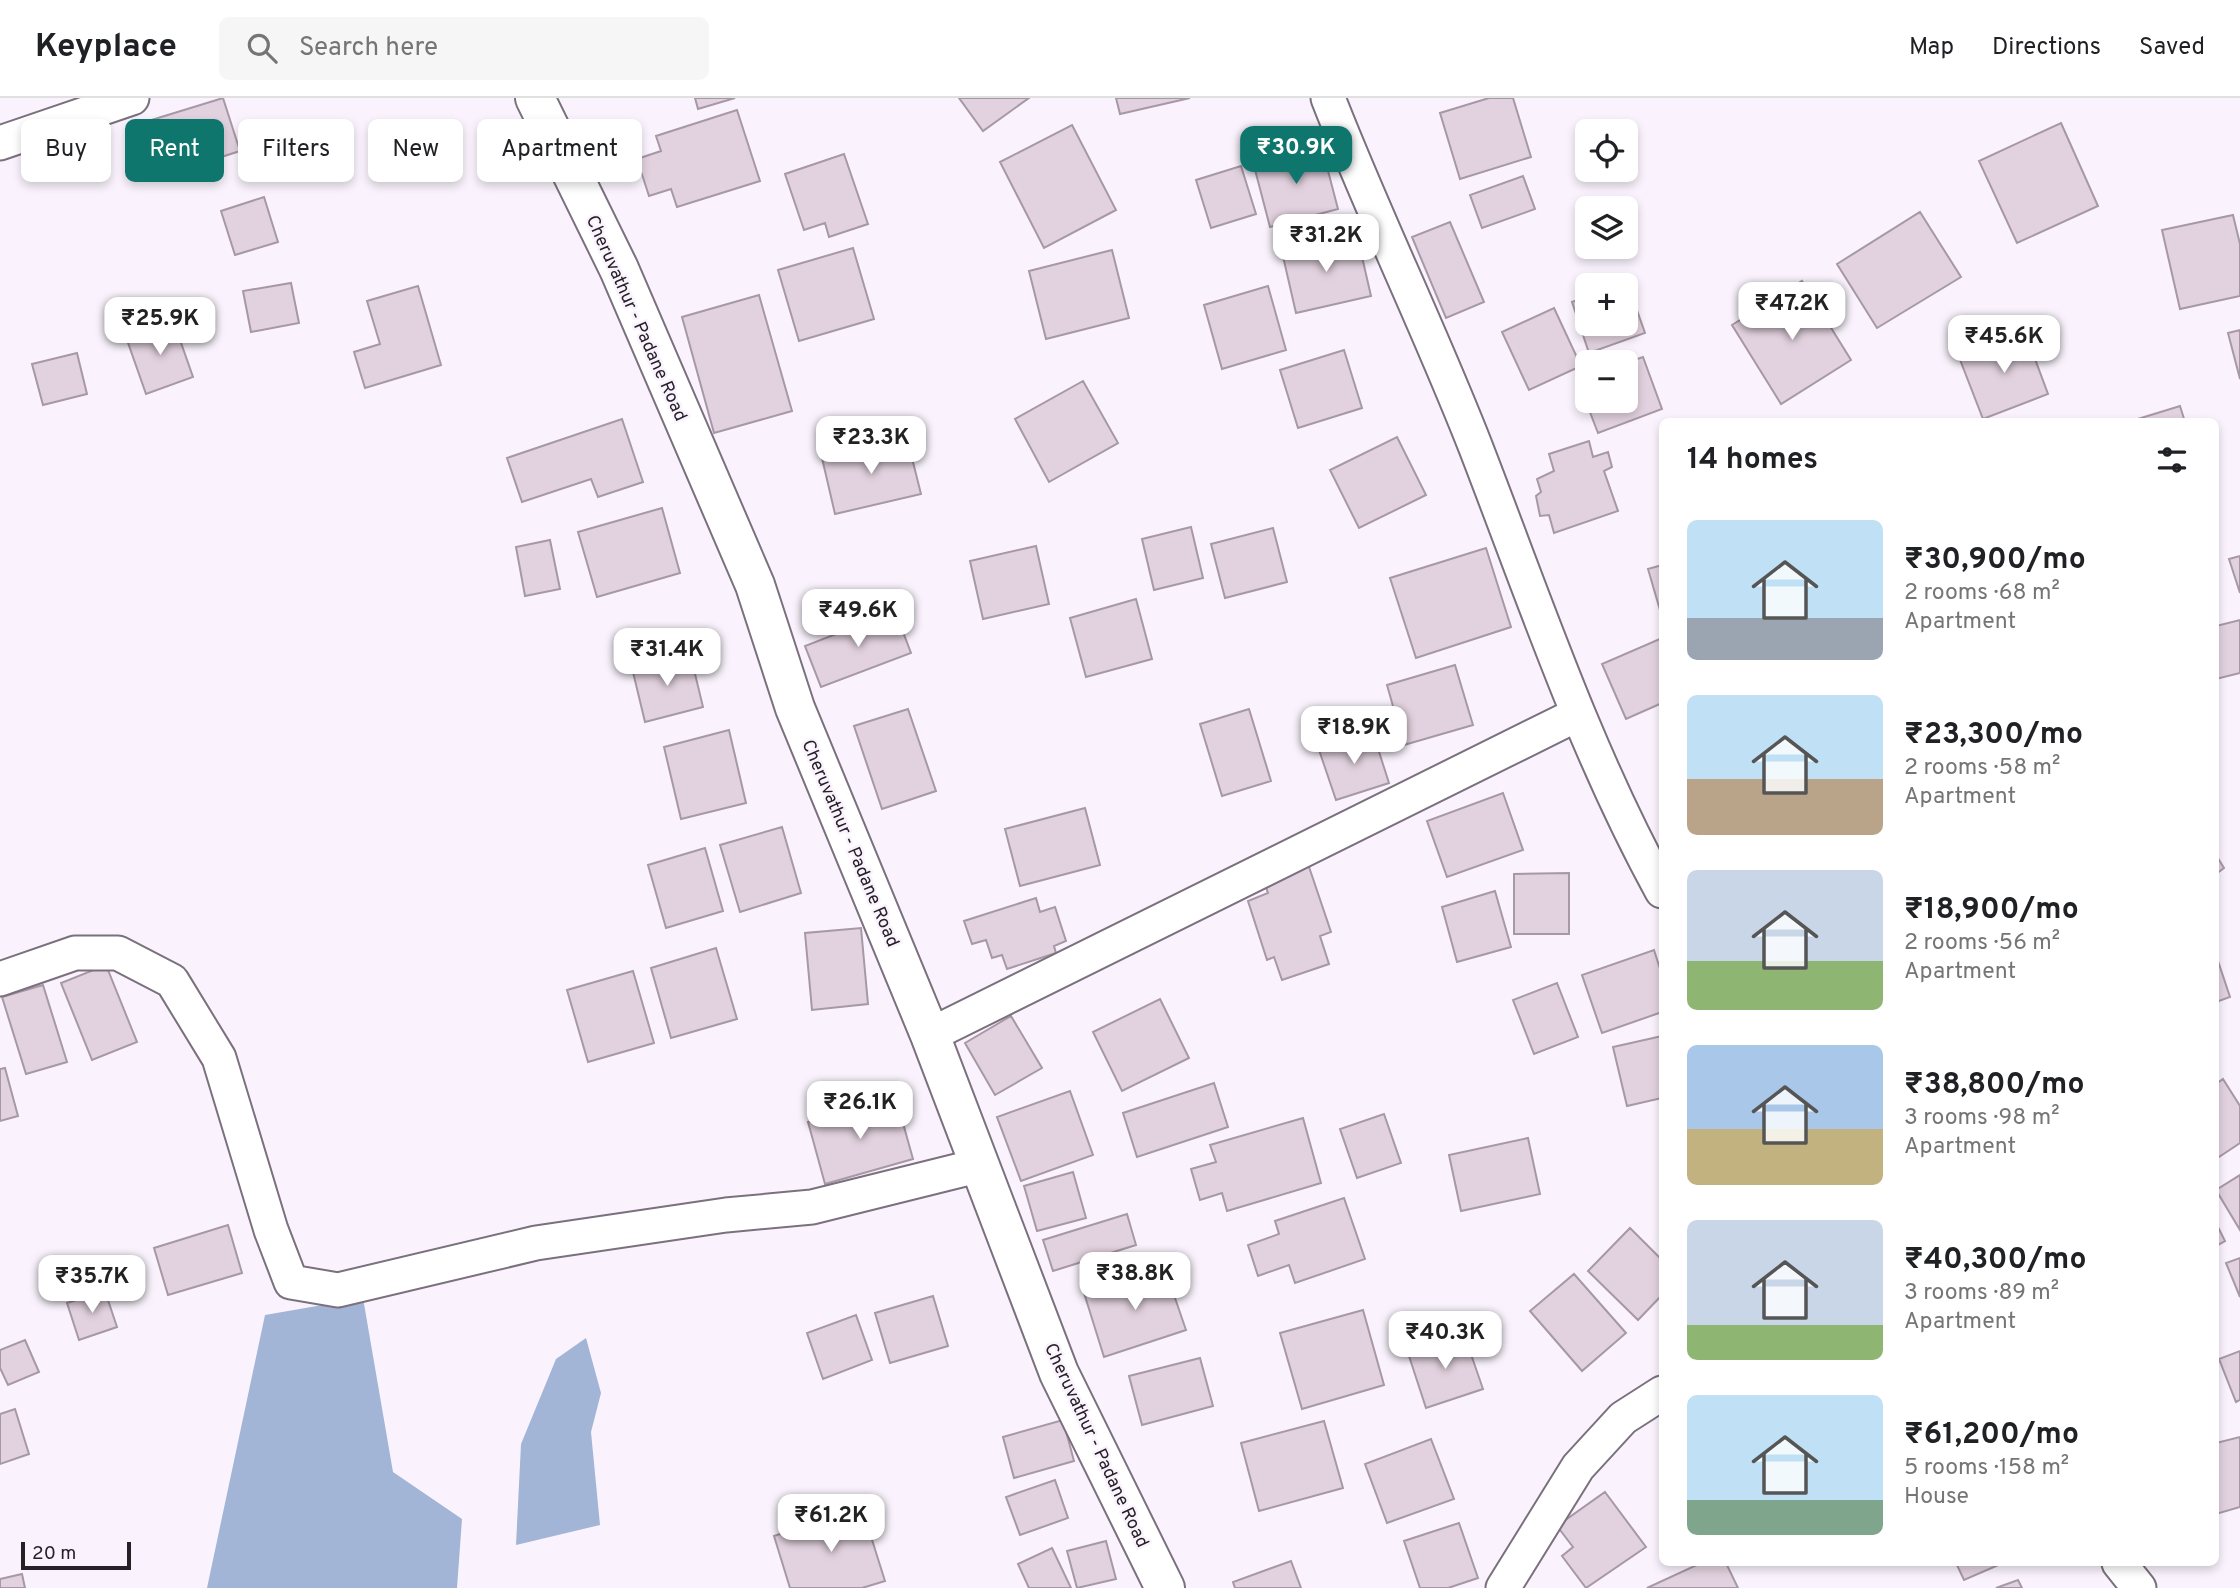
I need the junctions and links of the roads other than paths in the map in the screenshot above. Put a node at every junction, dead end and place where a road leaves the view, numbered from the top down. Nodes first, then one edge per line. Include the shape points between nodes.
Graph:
1 (132, 98) edge
2 (535, 98) edge
3 (1328, 98) edge
4 (0, 144) edge
5 (1578, 714) junction
6 (1659, 885) edge
7 (0, 979) edge
8 (930, 1035) junction
9 (981, 1165) junction
10 (1659, 1395) edge
11 (2121, 1566) edge
12 (1165, 1588) edge
13 (1503, 1588) edge
14 (2139, 1588) edge

1 - 4 street
2 - 8 main road, Cheruvathur - Padane Road via 619,269 755,585 795,708
3 - 5 street via 1475,446
5 - 6 street
5 - 8 street
7 - 9 street via 75,953 118,953 172,981 219,1058 291,1282 338,1290 536,1242 812,1207
8 - 9 main road, Cheruvathur - Padane Road
9 - 12 main road, Cheruvathur - Padane Road via 1059,1373
10 - 13 street via 1623,1418 1578,1467
11 - 14 street

